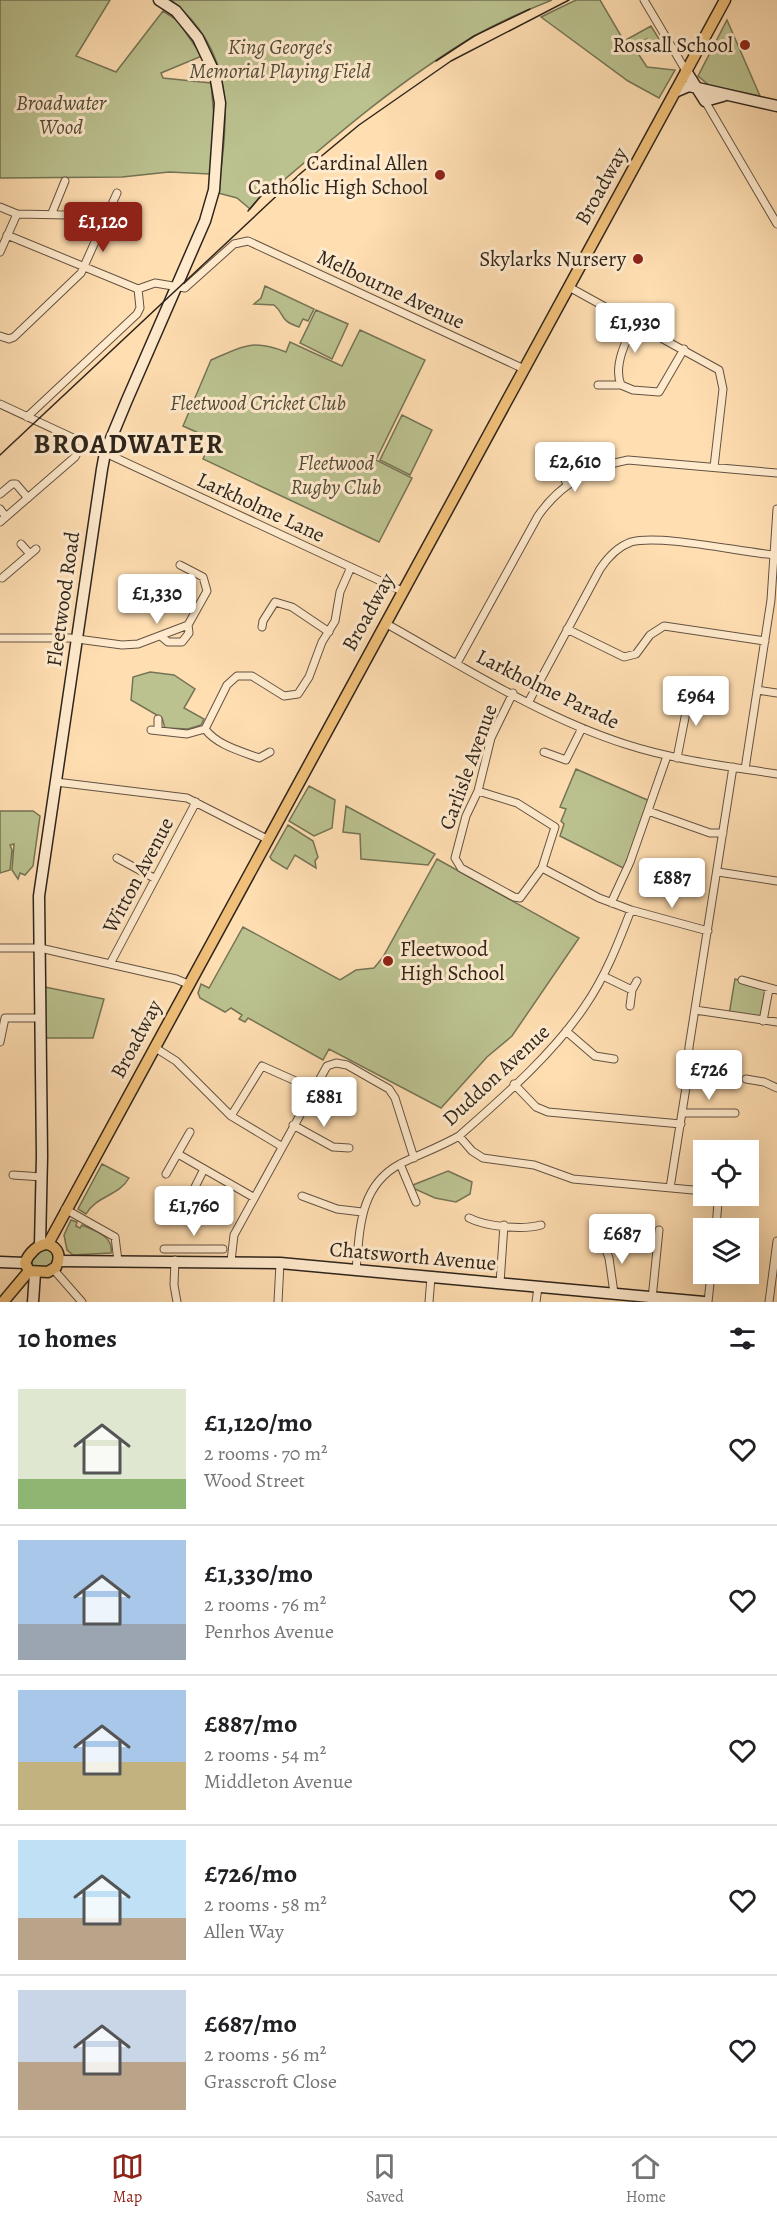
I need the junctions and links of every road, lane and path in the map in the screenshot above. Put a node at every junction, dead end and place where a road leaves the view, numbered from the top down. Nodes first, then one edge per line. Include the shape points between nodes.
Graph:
1 (159, 0) edge
2 (644, 0) edge
3 (725, 0) edge
4 (686, 72) junction
5 (697, 87) junction
6 (675, 92) junction
7 (727, 96) junction
8 (705, 101) junction
9 (777, 106) edge
10 (65, 181) dead end
11 (117, 193) dead end
12 (0, 207) edge
13 (52, 213) junction
14 (17, 214) junction
15 (777, 224) edge
16 (100, 228) junction
17 (7, 235) junction
18 (0, 252) edge
19 (84, 268) junction
20 (569, 287) junction
21 (175, 288) junction
22 (138, 289) junction
23 (635, 323) junction
24 (0, 336) edge
25 (684, 350) junction
26 (524, 369) junction
27 (598, 385) dead end
28 (621, 385) junction
29 (0, 404) edge
30 (27, 417) junction
31 (83, 442) junction
32 (105, 453) junction
33 (714, 467) junction
34 (594, 469) junction
35 (777, 473) edge
36 (567, 483) junction
37 (0, 494) edge
38 (28, 498) junction
39 (0, 509) edge
40 (777, 509) edge
41 (6, 516) junction
42 (0, 522) edge
43 (21, 544) dead end
44 (774, 555) junction
45 (180, 564) dead end
46 (351, 567) junction
47 (2, 579) edge
48 (402, 591) junction
49 (774, 600) edge
50 (385, 623) junction
51 (188, 625) junction
52 (262, 627) dead end
53 (567, 629) junction
54 (329, 632) junction
55 (162, 637) junction
56 (0, 638) edge
57 (77, 639) junction
58 (765, 640) junction
59 (0, 645) edge
60 (457, 663) junction
61 (757, 690) junction
62 (690, 692) dead end
63 (513, 693) junction
64 (777, 693) edge
65 (529, 701) junction
66 (158, 719) dead end
67 (582, 728) junction
68 (205, 729) junction
69 (270, 752) dead end
70 (543, 752) dead end
71 (667, 756) junction
72 (677, 758) junction
73 (733, 767) junction
74 (745, 769) junction
75 (777, 774) edge
76 (56, 782) junction
77 (478, 791) junction
78 (196, 802) junction
79 (648, 811) junction
80 (723, 833) junction
81 (267, 839) junction
82 (117, 858) dead end
83 (542, 868) junction
84 (718, 872) junction
85 (154, 878) junction
86 (777, 881) edge
87 (611, 903) junction
88 (631, 910) junction
89 (708, 931) junction
90 (0, 948) edge
91 (40, 948) junction
92 (110, 964) junction
93 (603, 976) junction
94 (742, 980) dead end
95 (637, 981) dead end
96 (188, 984) junction
97 (773, 989) edge
98 (632, 990) junction
99 (630, 1006) dead end
100 (695, 1010) junction
101 (41, 1018) junction
102 (763, 1021) junction
103 (777, 1022) edge
104 (566, 1031) junction
105 (0, 1042) edge
106 (154, 1047) junction
107 (614, 1059) dead end
108 (746, 1079) dead end
109 (300, 1083) dead end
110 (514, 1084) junction
111 (777, 1088) edge
112 (682, 1113) junction
113 (735, 1113) dead end
114 (231, 1116) junction
115 (681, 1124) junction
116 (293, 1125) junction
117 (190, 1132) dead end
118 (459, 1136) junction
119 (281, 1146) junction
120 (350, 1148) dead end
121 (178, 1154) junction
122 (414, 1158) junction
123 (400, 1164) junction
124 (204, 1169) junction
125 (166, 1174) dead end
126 (13, 1175) dead end
127 (42, 1177) junction
128 (670, 1188) junction
129 (693, 1190) edge
130 (302, 1196) dead end
131 (253, 1197) junction
132 (416, 1202) dead end
133 (186, 1205) dead end
134 (65, 1209) junction
135 (362, 1212) junction
136 (469, 1218) dead end
137 (504, 1225) junction
138 (541, 1225) dead end
139 (649, 1236) dead end
140 (777, 1241) edge
141 (603, 1242) dead end
142 (44, 1244) junction
143 (164, 1249) dead end
144 (223, 1249) dead end
145 (195, 1255) junction
146 (176, 1260) junction
147 (118, 1261) junction
148 (231, 1261) junction
149 (0, 1262) edge
150 (280, 1263) junction
151 (57, 1265) junction
152 (30, 1269) junction
153 (356, 1270) junction
154 (431, 1277) junction
155 (500, 1283) junction
156 (709, 1284) edge
157 (538, 1287) junction
158 (614, 1293) junction
159 (652, 1299) edge
160 (3, 1302) edge
161 (33, 1302) edge
162 (82, 1302) edge
163 (177, 1302) edge
164 (278, 1302) edge
165 (429, 1302) edge
166 (536, 1302) edge
167 (706, 1302) edge
168 (769, 1302) edge

1 - 21 street, Fleetwood Road via 181,17 204,47 215,74 220,103 211,203
2 - 4 street
3 - 4 main road, Broadway
4 - 5 street
4 - 6 main road, Broadway
5 - 6 street
5 - 7 street
5 - 8 street
6 - 20 main road, Broadway
7 - 8 street
7 - 9 street
8 - 15 street
10 - 13 street
11 - 16 street
12 - 14 street
13 - 14 street
13 - 16 street
14 - 17 street
16 - 19 street
17 - 18 street
17 - 19 street
19 - 22 street
19 - 24 street via 14,337
20 - 23 street
20 - 26 main road, Broadway
21 - 22 street via 155,283
21 - 26 street, Melbourne Avenue via 185,288 234,244 244,240
21 - 32 street, Fleetwood Road
22 - 30 street via 139,311
23 - 25 street
23 - 28 street via 621,360
25 - 28 street via 658,392
25 - 33 street via 714,366 723,376
26 - 48 main road, Broadway
27 - 28 street
29 - 30 street, Larkholme Lane
30 - 31 street, Larkholme Lane
31 - 32 street, Larkholme Lane
31 - 38 street via 75,457
32 - 46 street, Larkholme Lane
32 - 57 street, Fleetwood Road
33 - 34 street via 646,460 619,461
33 - 35 street
34 - 36 street
34 - 36 street via 579,450 558,465
36 - 60 street via 538,516
37 - 38 street via 16,484
38 - 41 street
39 - 41 street
40 - 44 street
41 - 42 street
43 - 47 street via 33,552
44 - 49 street
44 - 53 street via 631,542 607,560
45 - 51 street via 203,577 206,583 204,599
46 - 48 street, Larkholme Lane
46 - 54 street
48 - 50 main road, Broadway
49 - 58 street
50 - 60 street, Larkholme Parade
50 - 81 main road, Broadway
51 - 55 street
51 - 55 street via 189,633 182,642 175,644
52 - 54 street via 275,602 283,603
53 - 58 street via 624,657 636,654 650,635 664,626
53 - 65 street
54 - 68 street via 298,694 284,696 252,676 237,676 227,685
55 - 57 street via 131,645
56 - 57 street
56 - 59 street
57 - 76 street, Fleetwood Road
58 - 61 street
60 - 63 street, Larkholme Parade
61 - 64 street
61 - 74 street
62 - 72 street
63 - 65 street, Larkholme Parade
63 - 77 street, Carlisle Avenue via 491,738
65 - 67 street, Larkholme Parade
66 - 68 street via 154,730 188,734
67 - 70 street via 566,760
67 - 71 street, Larkholme Parade
68 - 69 street via 219,743 260,761
71 - 72 street, Larkholme Parade
71 - 79 street
72 - 73 street, Larkholme Parade
73 - 74 street, Larkholme Parade
73 - 80 street
74 - 75 street, Larkholme Parade
76 - 78 street
76 - 91 street, Fleetwood Road via 39,896
77 - 83 street via 517,803 555,826
77 - 83 street, Carlisle Avenue via 456,853 460,868 520,898
78 - 81 street
78 - 85 street, Witton Avenue
79 - 80 street via 710,833
79 - 87 street
80 - 84 street
81 - 96 main road, Broadway
82 - 85 street
83 - 87 street
84 - 86 street
84 - 89 street
85 - 92 street, Witton Avenue
87 - 88 street
88 - 89 street
88 - 93 street, Duddon Avenue
89 - 100 street
90 - 91 street
91 - 92 street
91 - 101 street, Fleetwood Road
92 - 96 street
93 - 98 street
93 - 104 street, Duddon Avenue
94 - 97 street
95 - 98 street
96 - 106 main road, Broadway
97 - 102 street
98 - 99 street
100 - 102 street
100 - 112 street
101 - 105 street via 5,1018
101 - 127 street, Fleetwood Road
102 - 103 street
104 - 107 street via 595,1056
104 - 110 street, Duddon Avenue
106 - 114 street via 176,1061
106 - 134 main road, Broadway
108 - 111 street
109 - 114 street via 262,1066
110 - 115 street via 536,1107 548,1112
110 - 118 street, Duddon Avenue
112 - 113 street
112 - 115 street
114 - 119 street
115 - 128 street
116 - 119 street
116 - 120 street via 333,1147
116 - 122 street via 324,1070 332,1064 342,1064 392,1093
117 - 121 street
118 - 122 street, Duddon Avenue
118 - 128 street via 477,1155 490,1160 534,1165 573,1179
119 - 131 street
121 - 124 street
121 - 125 street
122 - 123 street, Duddon Avenue
123 - 132 street
123 - 135 street, Duddon Avenue via 378,1181
124 - 131 street
124 - 133 street
126 - 127 street
127 - 142 street, Fleetwood Road
128 - 129 street
130 - 135 street via 337,1209
131 - 148 street via 234,1234
134 - 142 main road, Broadway
134 - 147 street via 115,1237
135 - 153 street, Duddon Avenue
136 - 137 street via 478,1223
137 - 138 street
137 - 155 street
139 - 159 street via 659,1234
140 - 168 street
141 - 158 street
142 - 151 main road via 57,1250
142 - 152 main road, Broadway
143 - 145 street
144 - 145 street
145 - 146 street, Chatsworth Avenue
145 - 148 street, Chatsworth Avenue
146 - 147 street, Chatsworth Avenue
146 - 163 street
147 - 151 street, Chatsworth Avenue
148 - 150 street, Chatsworth Avenue
149 - 152 street
150 - 153 street, Chatsworth Avenue
150 - 164 street
151 - 152 main road
151 - 162 street
152 - 160 main road
152 - 161 street
153 - 154 street, Chatsworth Avenue
154 - 155 street, Chatsworth Avenue
154 - 165 street
155 - 157 street, Chatsworth Avenue
156 - 167 street
157 - 158 street, Chatsworth Avenue
157 - 166 street
158 - 159 street, Chatsworth Avenue
159 - 167 street, Chatsworth Avenue

